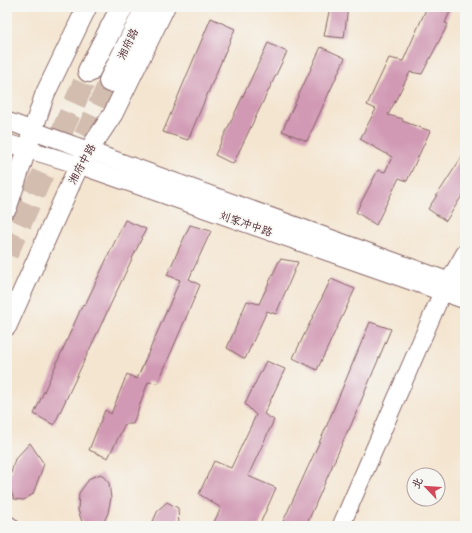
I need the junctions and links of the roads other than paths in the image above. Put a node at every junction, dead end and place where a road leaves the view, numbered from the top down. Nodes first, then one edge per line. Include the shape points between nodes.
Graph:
1 (87, 7) edge
2 (122, 7) edge
3 (146, 7) edge
4 (165, 7) edge
5 (89, 71) tunnel mouth
6 (110, 81) tunnel mouth
7 (7, 121) edge
8 (32, 129) junction
9 (7, 143) edge
10 (26, 150) junction
11 (84, 158) junction
12 (7, 208) edge
13 (465, 253) edge
14 (445, 287) junction
15 (465, 287) edge
16 (465, 300) edge
17 (7, 326) edge
18 (7, 524) edge
19 (10, 526) edge
20 (341, 526) edge

1 - 8 main road via 45,94
2 - 5 highway, 湘府路
3 - 6 highway, 湘府路
4 - 11 main road, 湘府中路 via 113,114
7 - 8 main road, 刘家冲中路
8 - 10 main road
8 - 11 main road, 刘家冲中路
9 - 10 main road, 刘家冲中路
10 - 11 main road, 刘家冲中路
10 - 12 main road
11 - 14 main road, 刘家冲中路
11 - 17 main road, 湘府中路
13 - 14 main road
14 - 15 main road, 刘家冲中路
14 - 16 main road, 刘家冲中路
14 - 20 main road
18 - 19 main road

